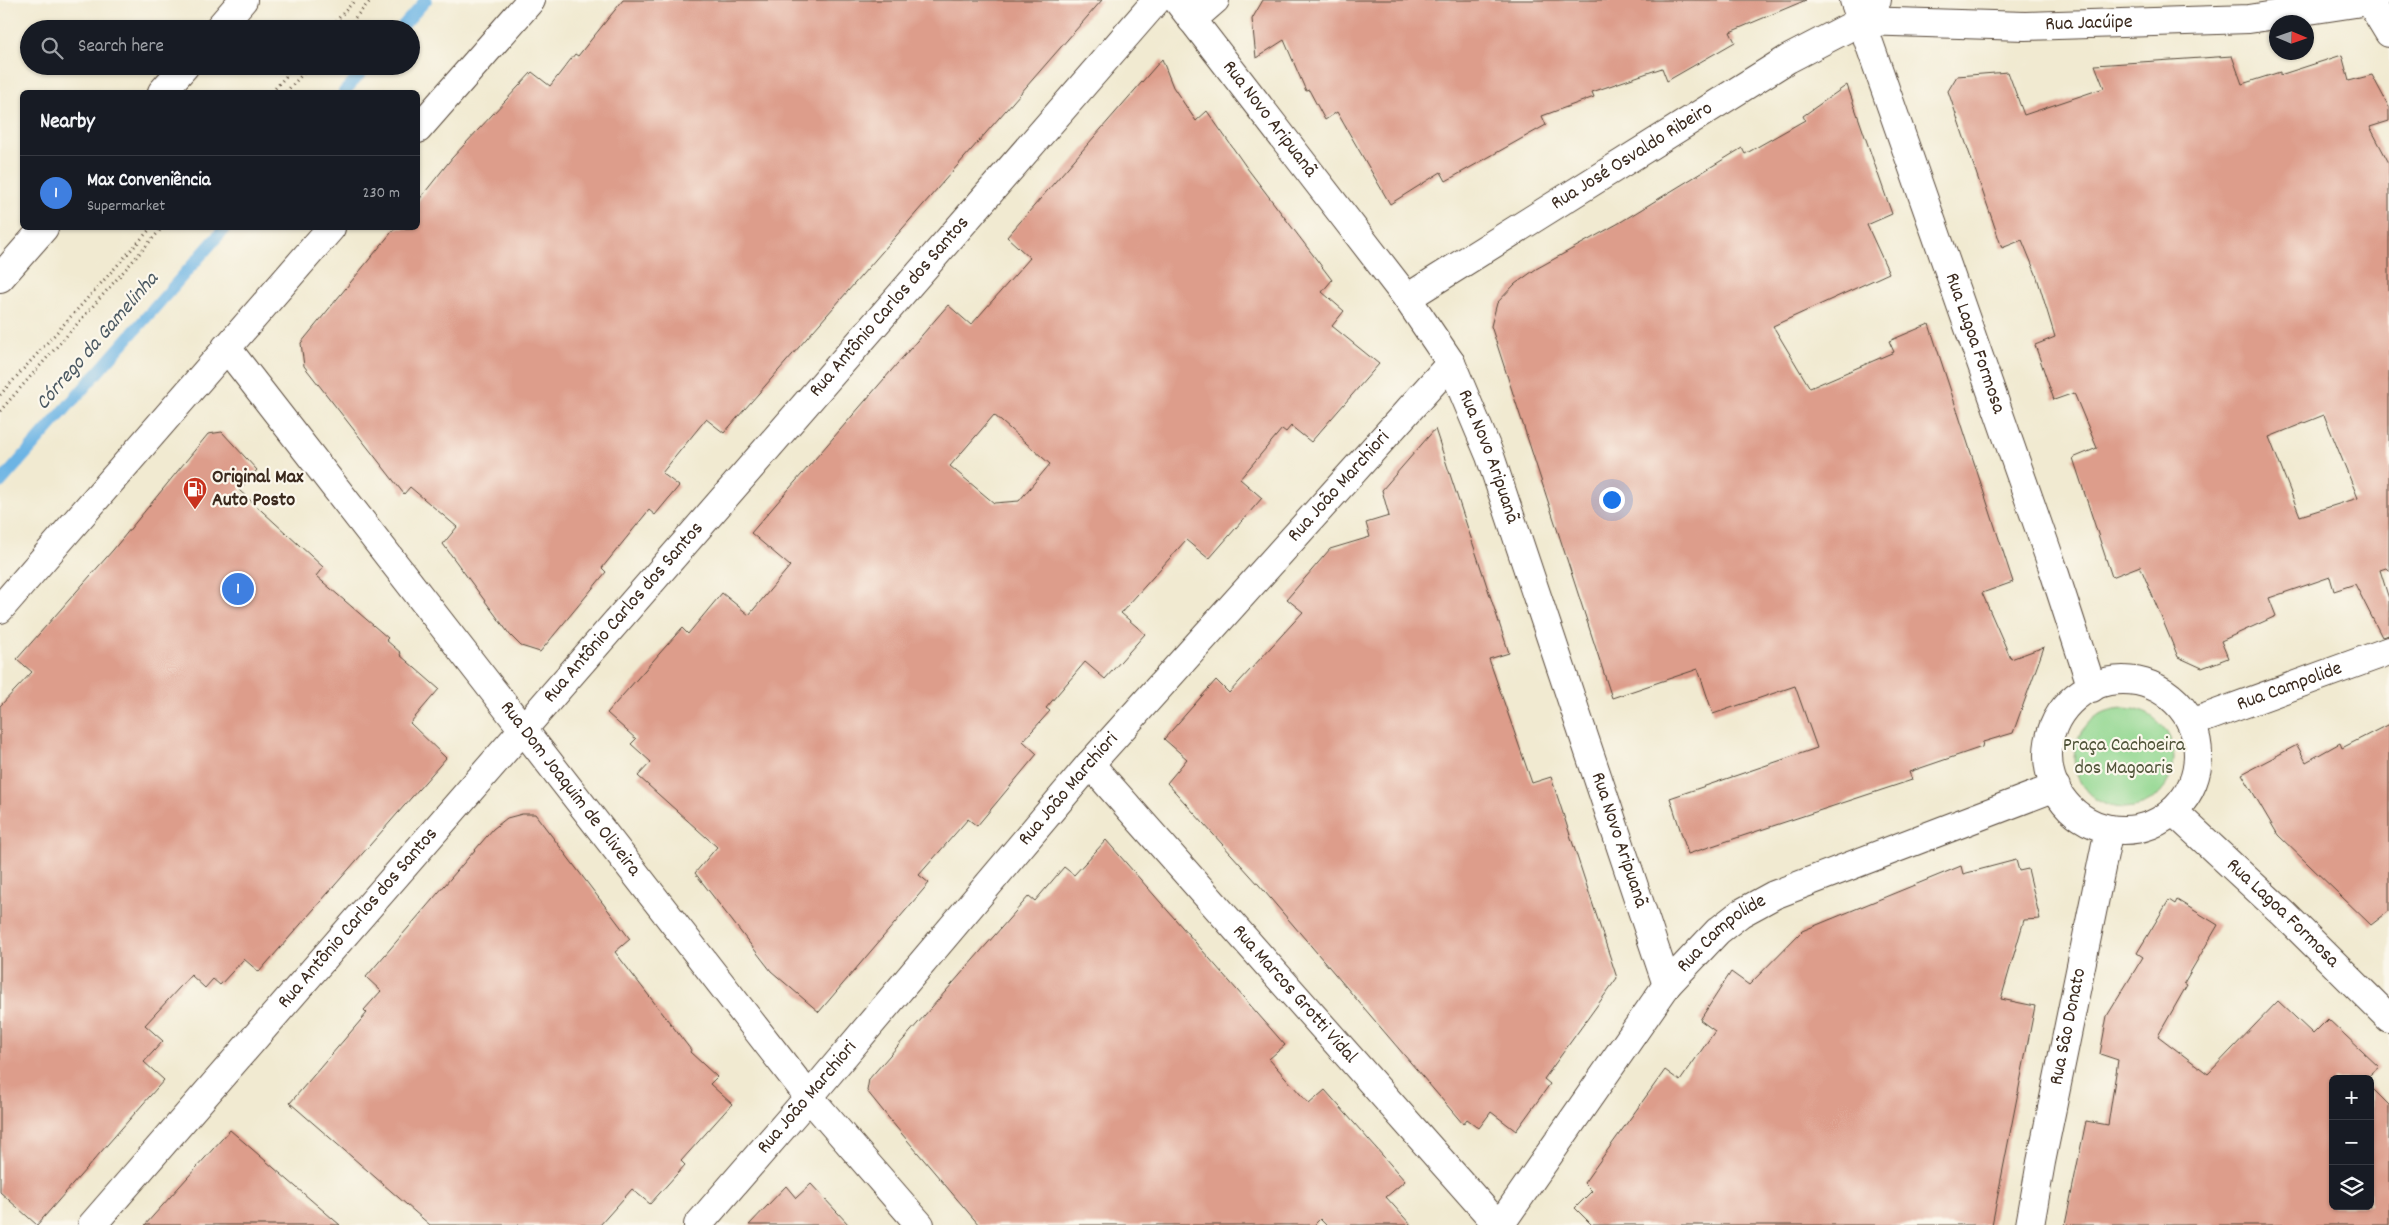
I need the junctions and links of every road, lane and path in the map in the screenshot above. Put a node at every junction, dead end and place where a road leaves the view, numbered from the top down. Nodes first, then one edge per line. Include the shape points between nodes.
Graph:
1 (243, 0) edge
2 (355, 0) edge
3 (371, 0) edge
4 (531, 0) edge
5 (1157, 0) edge
6 (1215, 0) edge
7 (2371, 0) edge
8 (1864, 7) edge
9 (1185, 10) edge
10 (226, 20) edge
11 (337, 20) edge
12 (353, 20) edge
13 (2389, 33) edge
14 (177, 75) edge
15 (287, 75) edge
16 (302, 75) edge
17 (164, 90) edge
18 (274, 90) edge
19 (288, 90) edge
20 (420, 127) edge
21 (42, 230) edge
22 (148, 230) edge
23 (160, 230) edge
24 (329, 230) edge
25 (0, 278) edge
26 (1407, 298) junction
27 (226, 347) junction
28 (1451, 363) junction
29 (0, 395) edge
30 (0, 411) edge
31 (0, 609) edge
32 (2389, 651) edge
33 (2092, 688) junction
34 (2191, 723) junction
35 (522, 730) junction
36 (1090, 764) junction
37 (2056, 787) junction
38 (2173, 811) junction
39 (2110, 829) junction
40 (1667, 985) junction
41 (2389, 1018) edge
42 (808, 1097) junction
43 (92, 1225) edge
44 (698, 1225) edge
45 (920, 1225) edge
46 (1499, 1225) edge
47 (2030, 1225) edge

1 - 10 street
2 - 11 path
3 - 12 path
4 - 20 street
5 - 35 street, Rua Antônio Carlos dos Santos
6 - 9 street
7 - 8 street, Rua Jacúipe via 2249,19 2025,26
7 - 13 street
8 - 26 street, Rua José Osvaldo Ribeiro via 1788,59
8 - 33 street, Rua Lagoa Formosa
9 - 26 street, Rua Novo Aripuanã
14 - 17 street
15 - 18 path
16 - 19 path
21 - 25 street
22 - 29 path
23 - 30 path
24 - 27 street
26 - 28 street, Rua Novo Aripuanã
27 - 31 street
27 - 35 street, Rua Dom Joaquim de Oliveira
28 - 36 street, Rua João Marchiori
28 - 40 street, Rua Novo Aripuanã via 1490,456
32 - 34 street, Rua Campolide
33 - 34 street via 2123,680 2144,683 2163,691 2179,705
33 - 37 street via 2070,703 2052,732 2049,766
34 - 38 street via 2197,743 2198,764 2192,784
35 - 42 street, Rua Dom Joaquim de Oliveira
35 - 43 street, Rua Antônio Carlos dos Santos
36 - 42 street, Rua João Marchiori
36 - 46 street, Rua Marcos Grotti Vidal
37 - 39 street via 2062,798 2086,821
37 - 40 street, Rua Campolide via 1774,895 1741,913 1718,931
38 - 39 street via 2155,824 2142,828
38 - 41 street, Rua Lagoa Formosa
39 - 47 street, Rua São Donato
40 - 46 street, Rua Campolide
42 - 44 street, Rua João Marchiori
42 - 45 street, Rua Dom Joaquim de Oliveira

